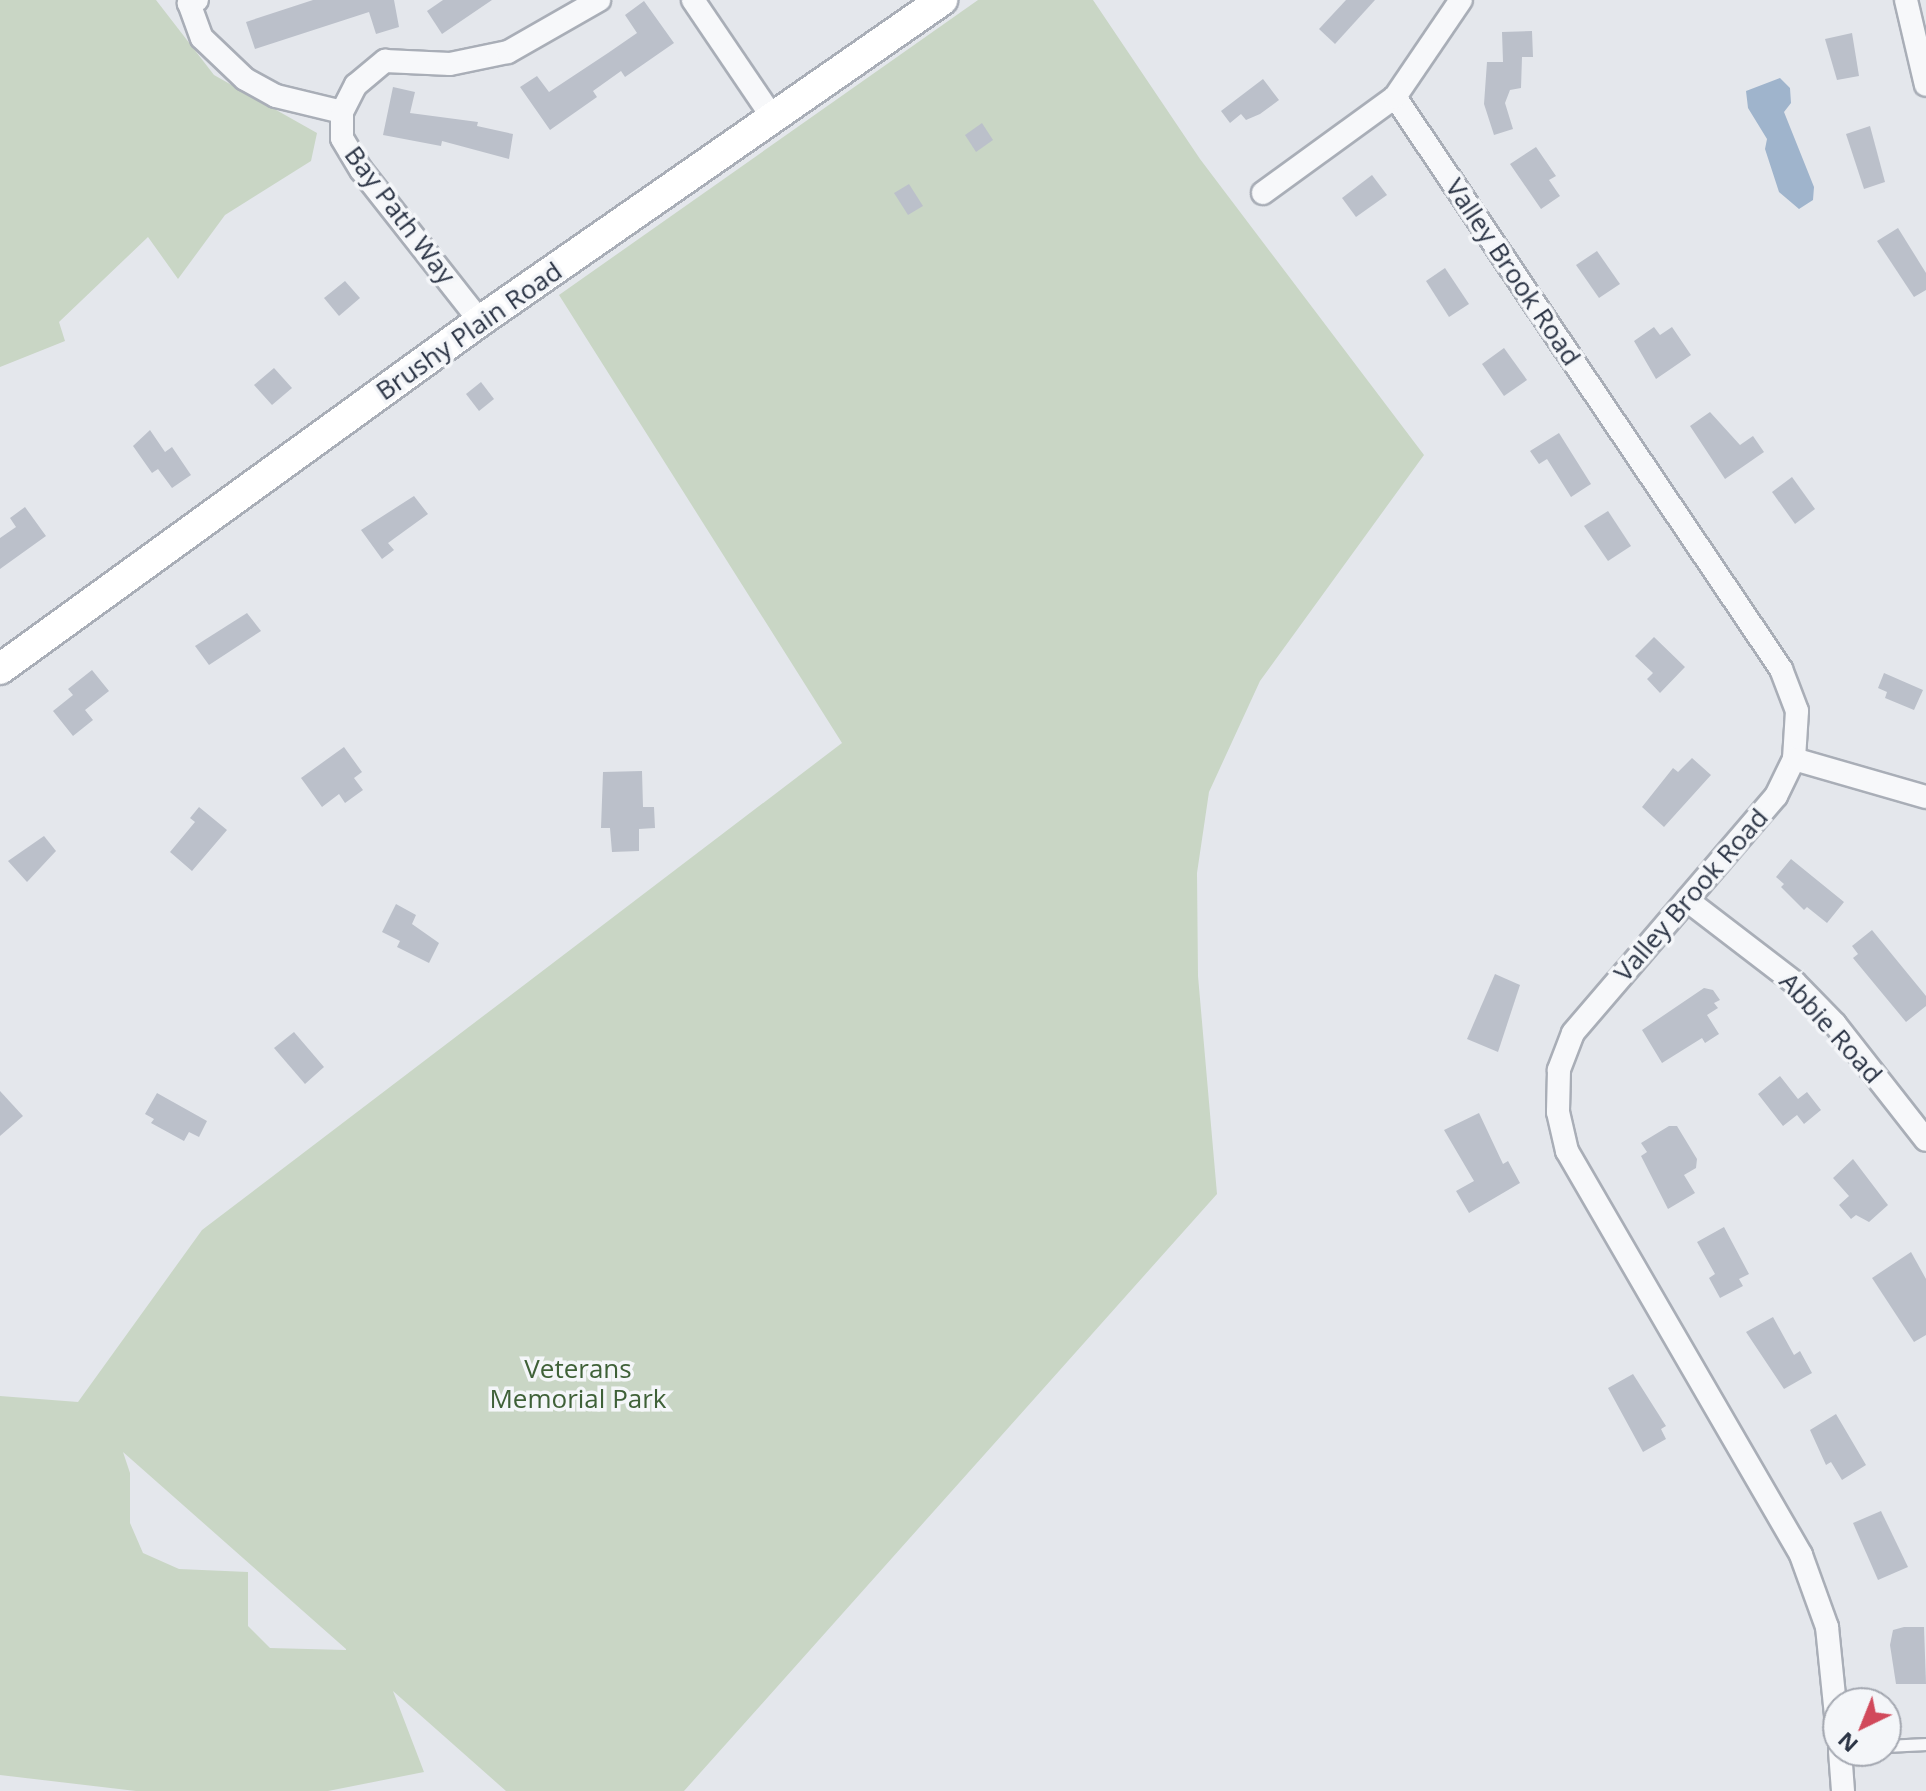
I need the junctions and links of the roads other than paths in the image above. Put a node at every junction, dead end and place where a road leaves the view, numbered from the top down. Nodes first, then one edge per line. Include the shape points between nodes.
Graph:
1 (197, 0) edge
2 (599, 0) edge
3 (693, 0) edge
4 (942, 0) edge
5 (1461, 0) edge
6 (1906, 0) edge
7 (1926, 85) edge
8 (1395, 97) junction
9 (342, 112) junction
10 (773, 118) junction
11 (1263, 193) dead end
12 (480, 321) junction
13 (0, 669) edge
14 (1794, 759) junction
15 (1926, 797) edge
16 (1687, 900) junction
17 (1926, 1140) edge
18 (1833, 1687) edge
19 (1926, 1744) edge
20 (1902, 1745) edge
21 (1841, 1767) edge
22 (1843, 1791) edge

1 - 9 street via 189,3 202,38 245,79 276,96
2 - 9 street, Bay Path Way via 508,52 450,64 385,61 356,85
3 - 10 street
4 - 10 main road, Brushy Plain Road
5 - 8 street
6 - 7 street
8 - 11 street
8 - 14 street, Valley Brook Road via 1781,669 1797,711
9 - 12 street, Bay Path Way via 342,138 361,170
10 - 12 main road, Brushy Plain Road
12 - 13 main road, Brushy Plain Road
14 - 15 street
14 - 16 street, Valley Brook Road via 1776,796
16 - 17 street, Abbie Road via 1795,983 1835,1024
16 - 18 street, Valley Brook Road via 1573,1033 1559,1070 1558,1112 1567,1151 1801,1555 1827,1627
19 - 20 lane
21 - 22 street

